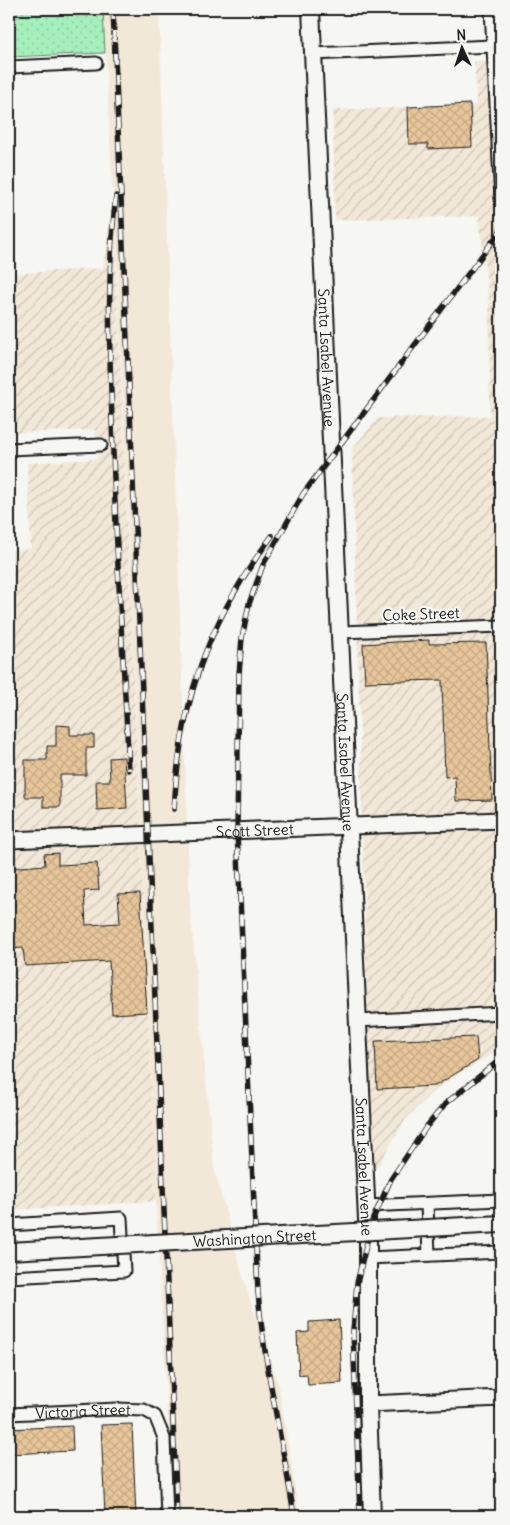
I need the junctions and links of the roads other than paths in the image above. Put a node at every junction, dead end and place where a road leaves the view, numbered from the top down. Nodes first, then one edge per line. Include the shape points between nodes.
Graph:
1 (311, 9) edge
2 (490, 9) edge
3 (492, 46) junction
4 (314, 54) junction
5 (96, 64) dead end
6 (9, 68) edge
7 (501, 200) edge
8 (101, 445) dead end
9 (9, 449) edge
10 (501, 626) edge
11 (341, 632) junction
12 (501, 820) edge
13 (348, 827) junction
14 (9, 840) edge
15 (501, 1013) edge
16 (358, 1021) junction
17 (501, 1200) edge
18 (427, 1204) junction
19 (366, 1206) junction
20 (501, 1224) edge
21 (9, 1225) edge
22 (9, 1251) edge
23 (501, 1252) edge
24 (429, 1255) junction
25 (368, 1258) junction
26 (9, 1276) edge
27 (501, 1398) edge
28 (368, 1404) junction
29 (9, 1414) edge
30 (167, 1516) edge
31 (372, 1516) edge

1 - 4 main road, Santa Isabel Avenue
2 - 3 street
3 - 4 street
3 - 7 street
4 - 11 main road, Santa Isabel Avenue
5 - 6 street
8 - 9 street
10 - 11 street, Coke Street
11 - 13 main road, Santa Isabel Avenue
12 - 13 street, Scott Street
13 - 14 street, Scott Street
13 - 16 main road, Santa Isabel Avenue
15 - 16 street
16 - 19 main road, Santa Isabel Avenue
17 - 18 street
18 - 19 street
18 - 24 street
19 - 25 main road, Santa Isabel Avenue
20 - 22 main road, Washington Street, bridge
21 - 26 street via 121,1218 124,1271
23 - 24 street
24 - 25 street
25 - 28 main road, Santa Isabel Avenue
27 - 28 street
28 - 31 main road, Santa Isabel Avenue
29 - 30 street, Victoria Street via 117,1409 144,1410 155,1416 164,1438

